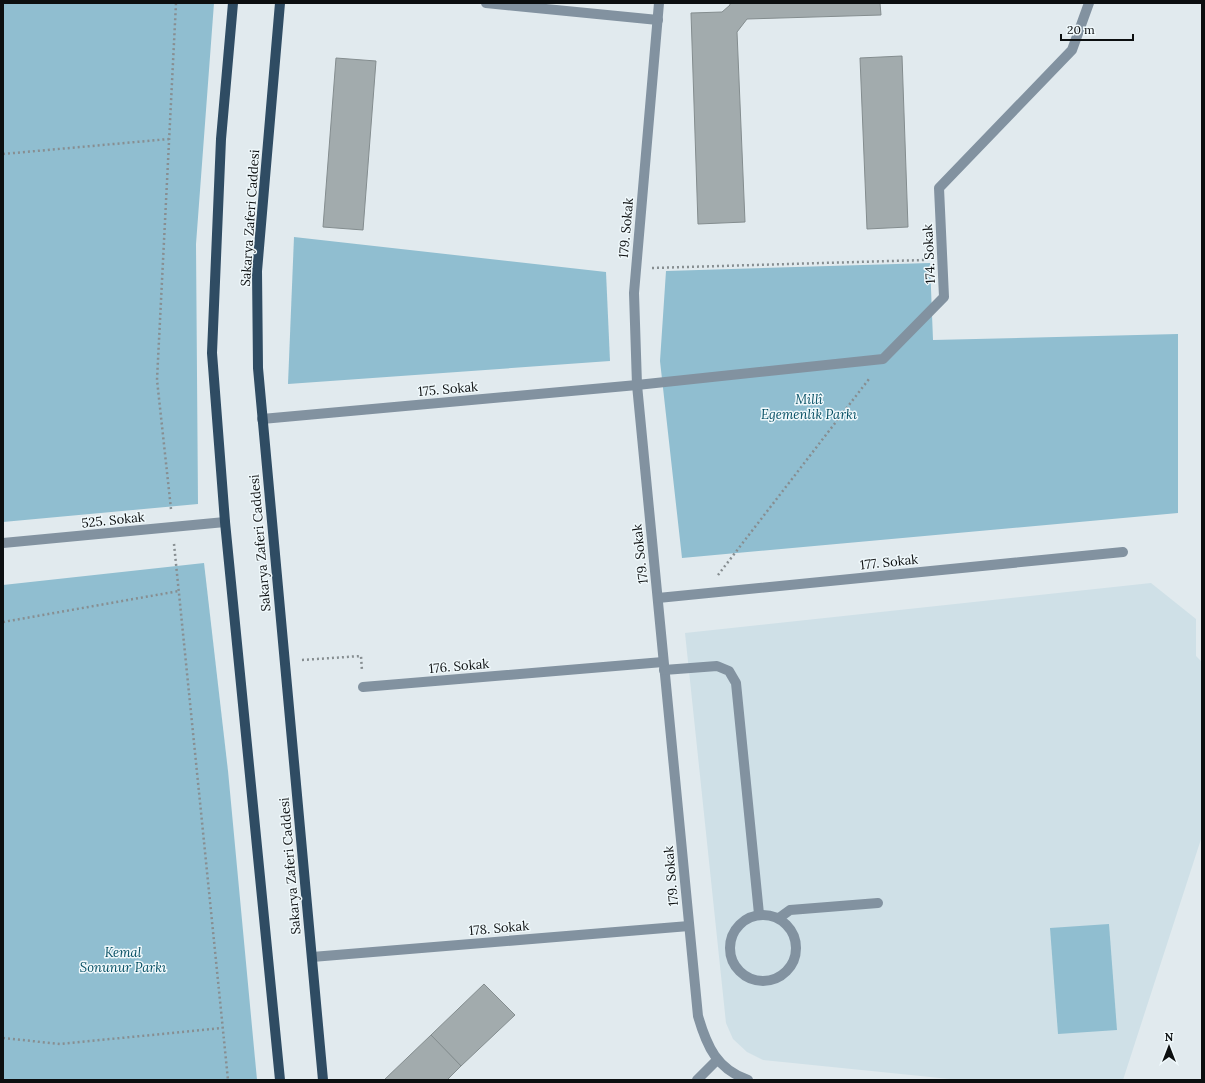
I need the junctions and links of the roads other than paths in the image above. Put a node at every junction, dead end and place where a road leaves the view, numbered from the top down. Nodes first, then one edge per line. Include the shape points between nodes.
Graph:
1 (233, 3) edge
2 (280, 3) edge
3 (486, 3) edge
4 (659, 3) edge
5 (1089, 3) edge
6 (658, 20) junction
7 (637, 385) junction
8 (262, 420) junction
9 (225, 522) junction
10 (3, 543) edge
11 (1123, 552) dead end
12 (658, 598) junction
13 (664, 666) junction
14 (363, 687) road end
15 (878, 903) dead end
16 (758, 914) junction
17 (779, 918) junction
18 (689, 926) junction
19 (312, 956) junction
20 (717, 1060) junction
21 (280, 1080) edge
22 (323, 1080) edge
23 (697, 1080) edge
24 (748, 1080) edge

1 - 9 main road via 221,139 212,353
2 - 8 main road, Sakarya Zaferi Caddesi via 257,271 258,368
3 - 6 street
4 - 6 street, 179. Sokak
5 - 7 street, 174. Sokak via 1072,50 939,188 944,297 883,359
6 - 7 street, 179. Sokak via 634,293
7 - 8 street, 175. Sokak
7 - 12 street, 179. Sokak
8 - 19 main road, Sakarya Zaferi Caddesi
9 - 10 street, 525. Sokak
9 - 21 main road
11 - 12 street, 177. Sokak
12 - 13 street, 179. Sokak
13 - 14 street, 176. Sokak
13 - 16 street, 176. Sokak via 717,666 729,671 736,683
13 - 18 street, 179. Sokak
15 - 17 street via 790,910
16 - 17 street
16 - 17 street via 749,917 734,930 729,949 736,968 744,976 755,980 766,981 776,978 786,972 793,963 796,943 793,933
18 - 19 street, 178. Sokak
18 - 20 street, 179. Sokak via 698,1016 703,1034
19 - 22 main road, Sakarya Zaferi Caddesi
20 - 23 street
20 - 24 street, 179. Sokak

